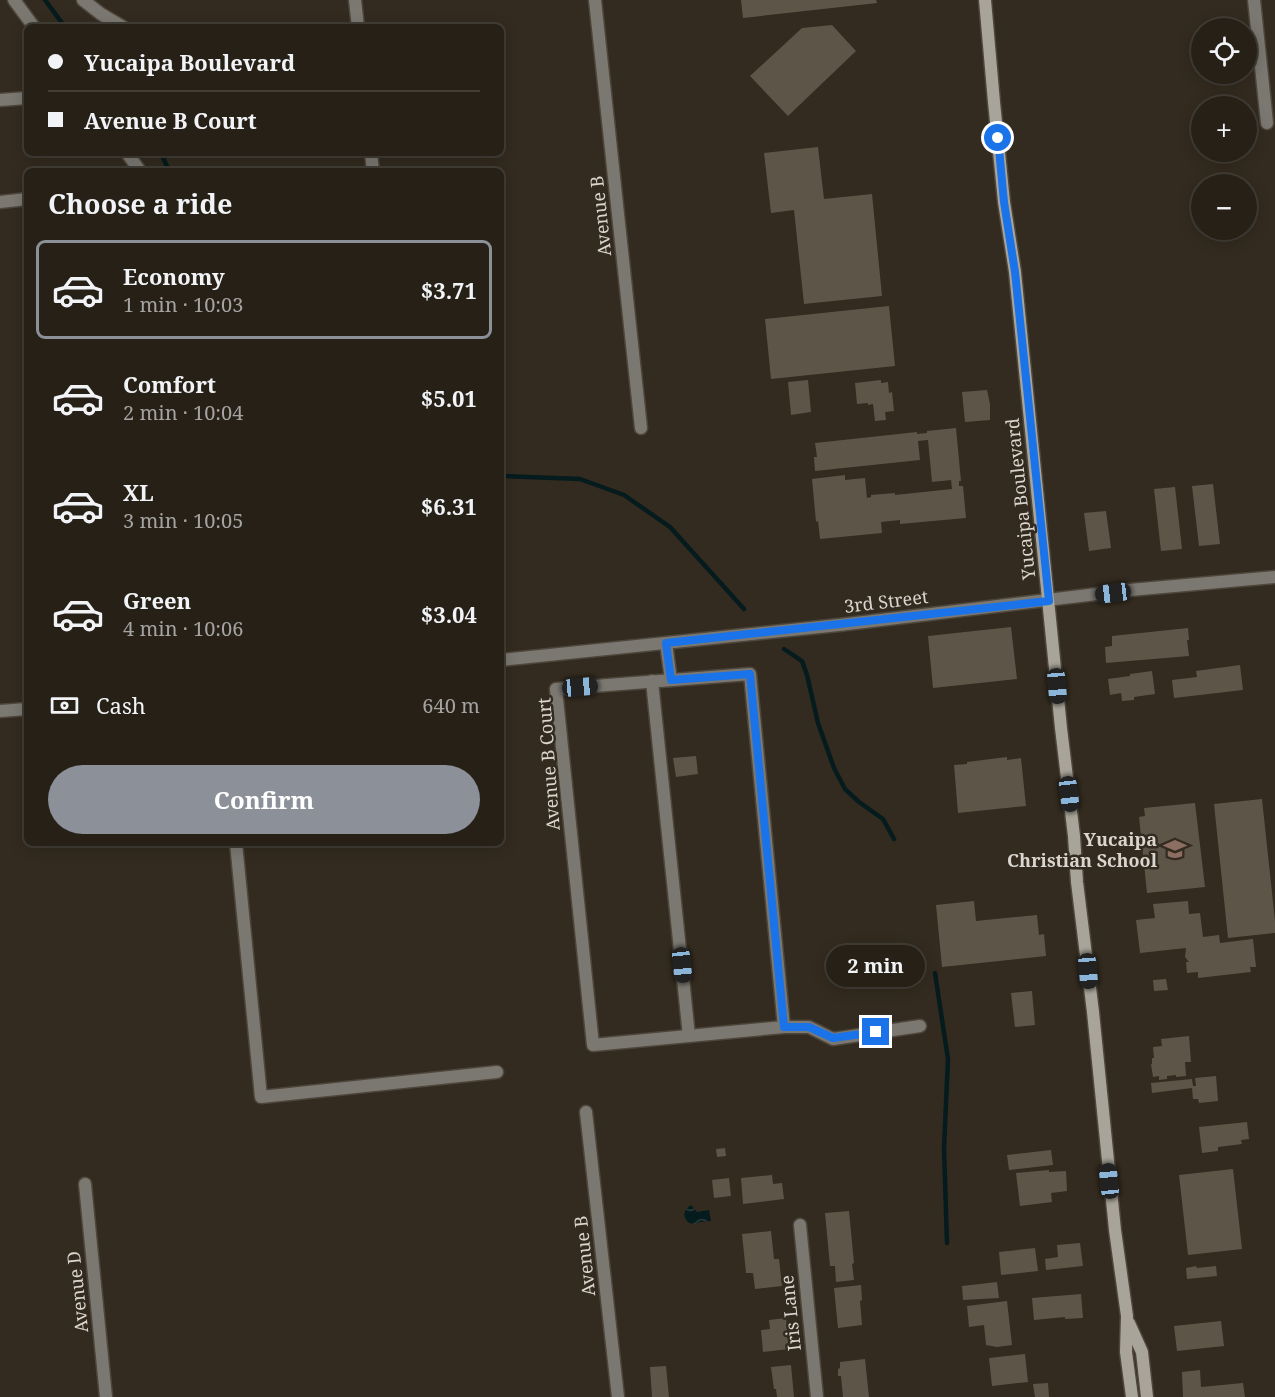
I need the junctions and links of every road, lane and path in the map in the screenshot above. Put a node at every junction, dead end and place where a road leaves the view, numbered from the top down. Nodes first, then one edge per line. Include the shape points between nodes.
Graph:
1 (14, 0) edge
2 (83, 0) edge
3 (355, 0) edge
4 (595, 0) edge
5 (985, 0) edge
6 (1254, 0) edge
7 (32, 24) edge
8 (118, 24) edge
9 (358, 24) edge
10 (24, 98) edge
11 (0, 100) edge
12 (1267, 123) dead end
13 (24, 199) edge
14 (0, 202) edge
15 (641, 428) dead end
16 (1275, 577) edge
17 (1049, 601) junction
18 (666, 643) junction
19 (504, 660) edge
20 (671, 680) junction
21 (651, 681) junction
22 (24, 708) edge
23 (0, 711) edge
24 (236, 846) edge
25 (920, 1026) dead end
26 (784, 1027) junction
27 (689, 1036) junction
28 (497, 1072) dead end
29 (586, 1112) dead end
30 (85, 1184) dead end
31 (800, 1225) dead end
32 (1127, 1316) junction
33 (106, 1397) edge
34 (618, 1397) edge
35 (817, 1397) edge
36 (1132, 1397) edge
37 (1147, 1397) edge

1 - 7 street
2 - 8 street
3 - 9 street
4 - 15 street, Avenue B
5 - 17 main road, Yucaipa Boulevard
6 - 12 street
10 - 11 street
13 - 14 street
16 - 17 street, 3rd Street
17 - 18 street, 3rd Street
17 - 32 main road, Yucaipa Boulevard via 1110,1190
18 - 19 street, 3rd Street
18 - 20 street
20 - 21 street, Avenue B Court
20 - 26 street, Avenue B Court via 750,674
21 - 27 street
21 - 27 street, Avenue B Court via 556,689 593,1045
22 - 23 street
24 - 28 street via 261,1097
25 - 26 street, Avenue B Court via 833,1038 809,1027
26 - 27 street, Avenue B Court
29 - 34 street, Avenue B
30 - 33 street, Avenue D
31 - 35 street, Iris Lane
32 - 36 main road, Yucaipa Boulevard via 1126,1352
32 - 37 main road, Yucaipa Boulevard via 1142,1352

